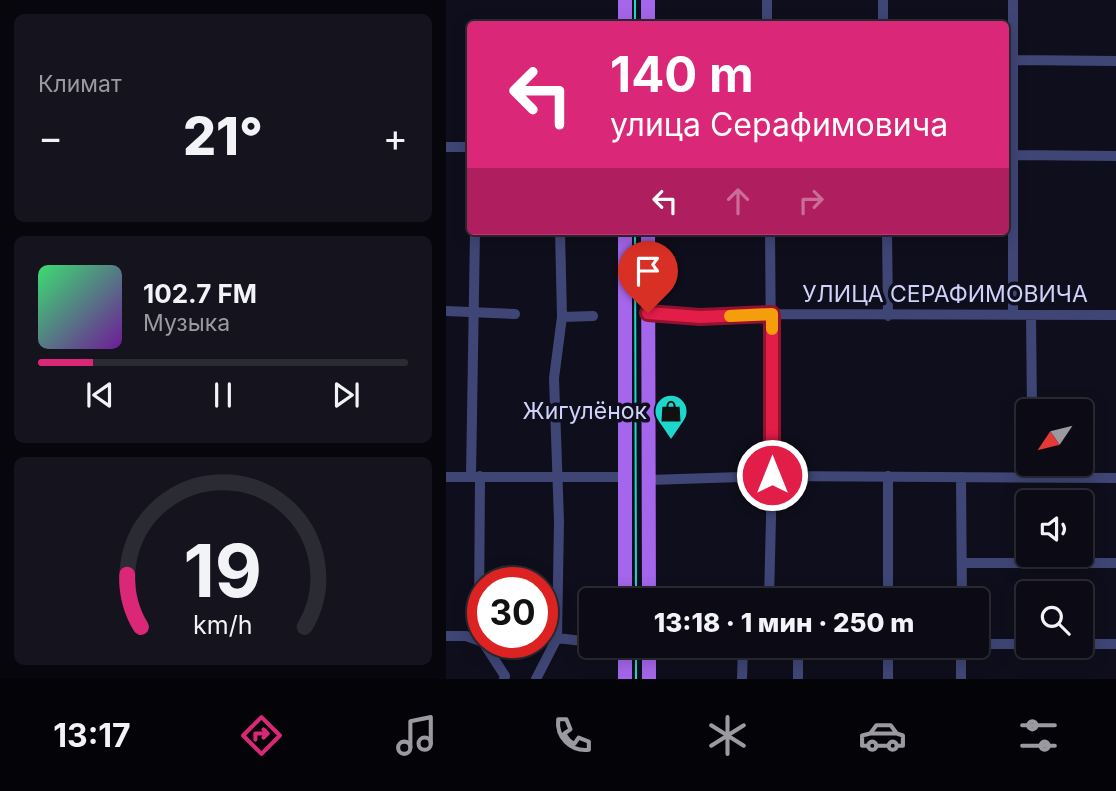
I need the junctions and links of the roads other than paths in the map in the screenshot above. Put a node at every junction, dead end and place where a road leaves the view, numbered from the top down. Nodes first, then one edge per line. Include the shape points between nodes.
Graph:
1 (624, 0) edge
2 (648, 0) edge
3 (767, 0) edge
4 (883, 0) edge
5 (1013, 0) edge
6 (625, 21) edge
7 (648, 21) edge
8 (767, 21) edge
9 (883, 21) edge
10 (1014, 60) junction
11 (1116, 61) edge
12 (446, 147) edge
13 (467, 147) edge
14 (1010, 155) edge
15 (1116, 156) edge
16 (475, 235) edge
17 (560, 235) edge
18 (625, 235) edge
19 (648, 235) edge
20 (770, 235) edge
21 (887, 235) edge
22 (446, 311) edge
23 (475, 312) junction
24 (648, 313) junction
25 (515, 314) dead end
26 (772, 314) junction
27 (1030, 315) junction
28 (1116, 315) edge
29 (593, 316) dead end
30 (888, 316) junction
31 (1013, 316) junction
32 (562, 317) junction
33 (1032, 399) edge
34 (772, 475) junction
35 (475, 476) junction
36 (888, 476) junction
37 (446, 477) edge
38 (558, 477) junction
39 (625, 477) junction
40 (961, 477) junction
41 (1033, 478) joint
42 (1116, 478) edge
43 (648, 480) junction
44 (962, 563) junction
45 (1116, 563) edge
46 (478, 567) edge
47 (558, 586) edge
48 (625, 588) edge
49 (649, 588) edge
50 (769, 588) edge
51 (888, 588) edge
52 (962, 588) edge
53 (446, 636) edge
54 (467, 636) edge
55 (558, 638) edge
56 (579, 641) edge
57 (989, 644) edge
58 (1016, 644) edge
59 (1093, 644) edge
60 (1116, 644) edge
61 (494, 658) edge
62 (547, 658) edge
63 (625, 658) edge
64 (649, 658) edge
65 (743, 658) edge
66 (798, 658) edge
67 (888, 658) edge
68 (961, 658) edge
69 (504, 679) edge
70 (536, 679) edge
71 (625, 679) edge
72 (649, 679) edge
73 (742, 679) edge
74 (798, 679) edge
75 (888, 679) edge
76 (961, 679) edge

1 - 6 main road
2 - 7 main road
3 - 8 street
4 - 9 street
5 - 10 street
10 - 11 street
10 - 14 street
12 - 13 street
14 - 15 street
14 - 31 street
16 - 23 street
17 - 32 street
18 - 39 main road
19 - 24 main road
20 - 26 street
21 - 30 street
22 - 23 street
23 - 25 street
23 - 35 street via 471,398
24 - 26 street, УЛИЦА СЕРАФИМОВИЧА via 700,317
24 - 43 main road
26 - 30 street, УЛИЦА СЕРАФИМОВИЧА
26 - 34 street
27 - 28 street, УЛИЦА СЕРАФИМОВИЧА
27 - 31 street, УЛИЦА СЕРАФИМОВИЧА
27 - 33 street
29 - 32 street
30 - 31 street, УЛИЦА СЕРАФИМОВИЧА
32 - 38 street via 554,378
34 - 36 street
34 - 43 street
34 - 50 street
35 - 37 street
35 - 38 street
35 - 46 street
36 - 40 street
36 - 51 street
38 - 39 street
38 - 47 street
39 - 48 main road
40 - 41 street
40 - 44 street
41 - 42 street
43 - 49 main road
44 - 45 street
44 - 52 street
53 - 54 street
55 - 56 street
57 - 58 street
59 - 60 street
61 - 69 street
62 - 70 street
63 - 71 main road
64 - 72 main road
65 - 73 street
66 - 74 street
67 - 75 street
68 - 76 street

